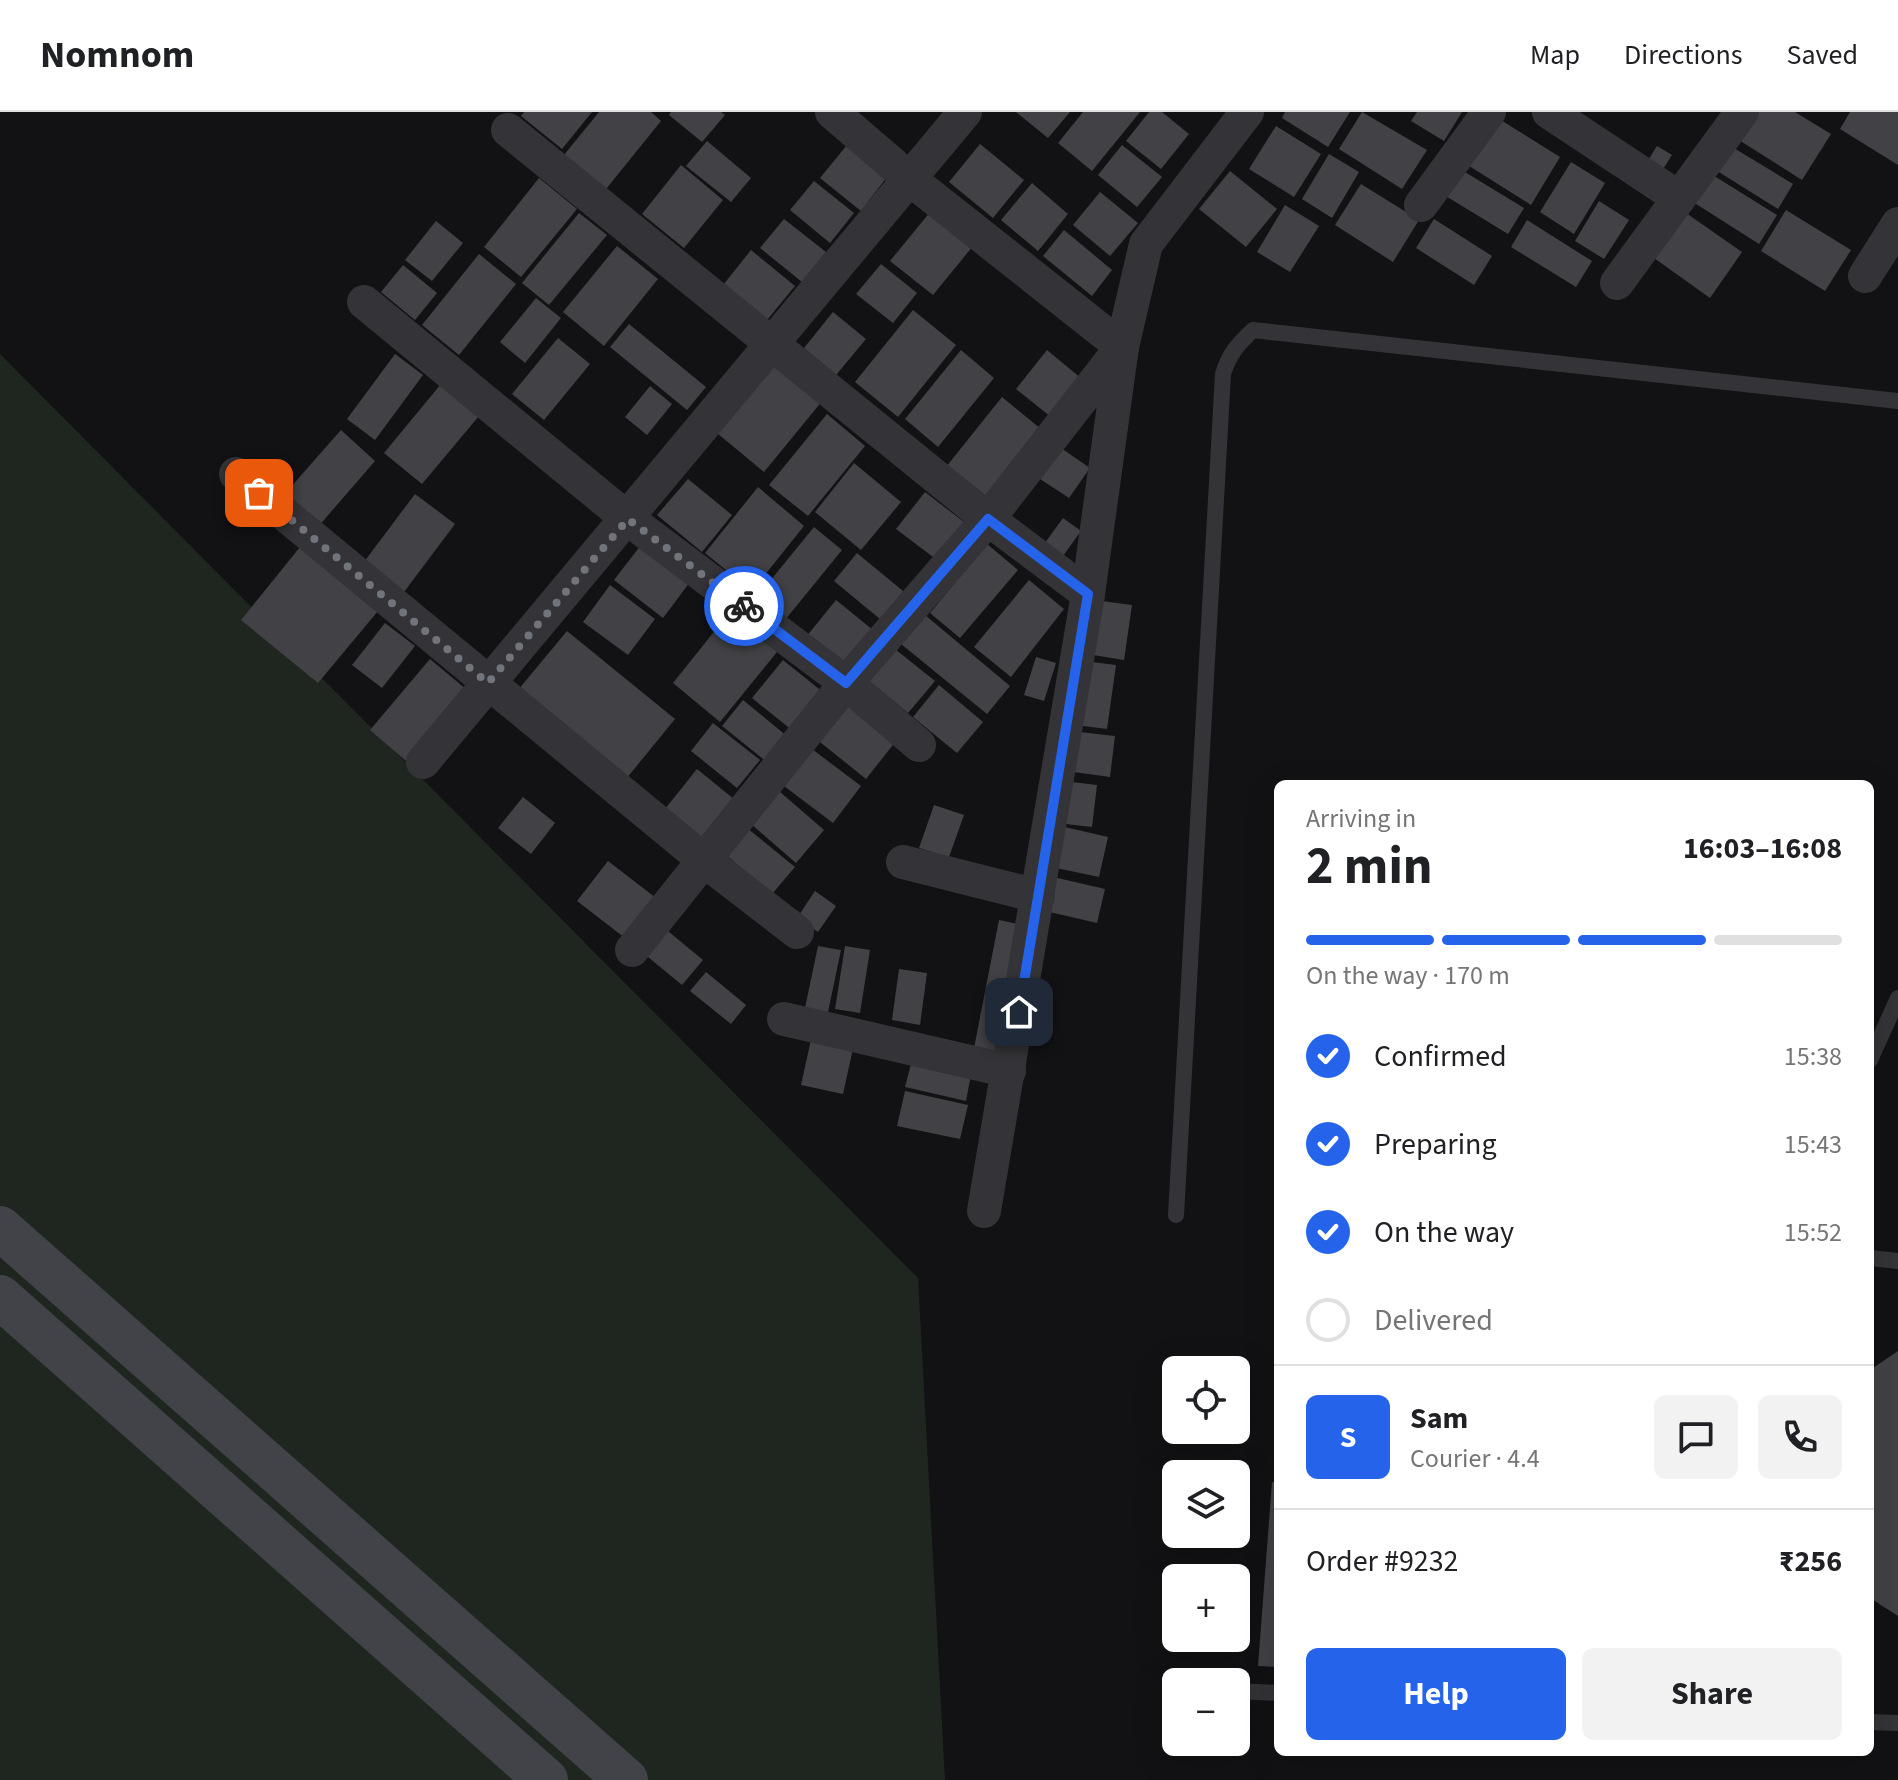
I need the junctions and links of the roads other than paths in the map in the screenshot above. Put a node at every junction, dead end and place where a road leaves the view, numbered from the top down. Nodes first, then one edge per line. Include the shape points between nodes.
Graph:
1 (832, 112) edge
2 (965, 112) edge
3 (1489, 112) edge
4 (1549, 112) edge
5 (1742, 112) edge
6 (1236, 116) edge
7 (508, 130) dead end
8 (911, 180) junction
9 (1679, 198) junction
10 (1421, 205) dead end
11 (1898, 224) edge
12 (1865, 276) dead end
13 (1617, 283) dead end
14 (364, 302) dead end
15 (770, 343) junction
16 (1122, 347) junction
17 (1898, 401) edge
18 (236, 474) dead end
19 (628, 519) junction
20 (988, 519) junction
21 (1088, 594) junction
22 (488, 683) junction
23 (846, 683) junction
24 (919, 745) dead end
25 (423, 762) dead end
26 (705, 861) junction
27 (903, 862) dead end
28 (1038, 896) junction
29 (797, 932) dead end
30 (632, 950) dead end
31 (1898, 998) edge
32 (784, 1019) dead end
33 (1874, 1051) edge
34 (1009, 1071) junction
35 (984, 1211) dead end
36 (1176, 1215) dead end
37 (0, 1228) edge
38 (1874, 1258) edge
39 (1898, 1261) edge
40 (0, 1297) edge
41 (1250, 1692) edge
42 (1274, 1693) edge
43 (1874, 1722) edge
44 (1898, 1723) edge
45 (546, 1780) edge
46 (626, 1780) edge

1 - 8 street
2 - 8 street
3 - 10 street
4 - 9 street
5 - 9 street
6 - 16 street via 1146,244
7 - 15 street
8 - 15 street
8 - 16 street
9 - 13 street
11 - 12 street
14 - 19 street
15 - 19 street
15 - 20 street
16 - 20 street
16 - 21 street
17 - 36 lane via 1253,330 1240,342 1223,374
18 - 22 street
19 - 22 street
19 - 23 street
20 - 21 street
20 - 23 street
21 - 28 street
22 - 25 street
22 - 26 street
23 - 24 street
23 - 26 street
26 - 29 street
26 - 30 street
27 - 28 street
28 - 34 street
31 - 33 lane
32 - 34 street
34 - 35 street
37 - 46 main road
38 - 39 lane
40 - 45 main road
41 - 42 lane
43 - 44 lane

